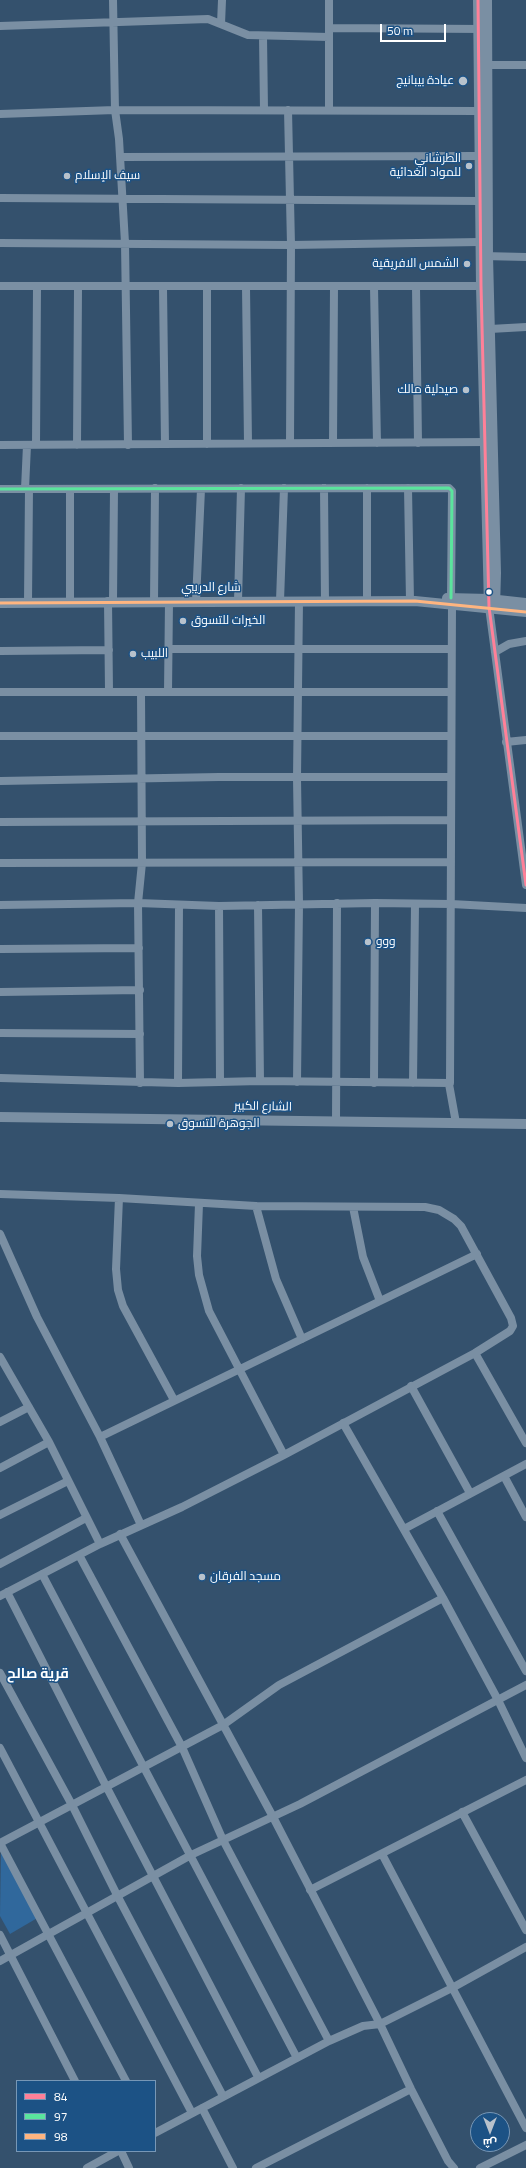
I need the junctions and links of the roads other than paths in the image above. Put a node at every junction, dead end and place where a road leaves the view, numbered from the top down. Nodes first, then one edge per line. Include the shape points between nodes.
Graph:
1 (113, 0) edge
2 (222, 0) edge
3 (329, 0) edge
4 (478, 0) edge
5 (487, 0) edge
6 (114, 23) junction
7 (221, 24) junction
8 (0, 26) edge
9 (482, 29) junction
10 (329, 32) junction
11 (263, 36) junction
12 (487, 65) junction
13 (526, 65) edge
14 (115, 110) junction
15 (264, 110) junction
16 (288, 110) junction
17 (329, 110) junction
18 (479, 112) junction
19 (0, 114) edge
20 (479, 156) junction
21 (121, 157) junction
22 (288, 157) junction
23 (0, 198) edge
24 (123, 200) junction
25 (290, 200) junction
26 (480, 201) junction
27 (480, 242) junction
28 (0, 243) edge
29 (125, 243) junction
30 (291, 245) junction
31 (484, 256) junction
32 (526, 257) edge
33 (0, 286) edge
34 (481, 286) junction
35 (37, 287) junction
36 (126, 287) junction
37 (334, 287) junction
38 (374, 287) junction
39 (416, 287) junction
40 (78, 288) junction
41 (163, 288) junction
42 (207, 288) junction
43 (246, 288) junction
44 (290, 288) junction
45 (526, 327) edge
46 (490, 329) junction
47 (489, 442) junction
48 (248, 443) junction
49 (290, 443) junction
50 (333, 443) junction
51 (377, 443) junction
52 (418, 443) junction
53 (165, 444) junction
54 (207, 444) junction
55 (0, 445) edge
56 (27, 445) junction
57 (36, 445) junction
58 (77, 445) junction
59 (128, 445) junction
60 (155, 488) junction
61 (241, 488) junction
62 (284, 488) junction
63 (324, 488) junction
64 (367, 488) junction
65 (408, 488) junction
66 (0, 489) edge
67 (27, 489) junction
68 (70, 489) junction
69 (114, 489) junction
70 (201, 489) junction
71 (70, 601) junction
72 (111, 601) junction
73 (238, 601) junction
74 (280, 601) junction
75 (410, 601) junction
76 (28, 602) junction
77 (154, 602) junction
78 (169, 602) junction
79 (196, 602) junction
80 (300, 602) junction
81 (325, 602) junction
82 (367, 602) junction
83 (451, 602) junction
84 (0, 603) edge
85 (492, 603) junction
86 (526, 604) edge
87 (526, 612) edge
88 (526, 641) edge
89 (299, 648) junction
90 (168, 649) junction
91 (451, 649) junction
92 (0, 650) edge
93 (109, 650) junction
94 (494, 652) junction
95 (109, 691) junction
96 (298, 691) junction
97 (0, 692) edge
98 (141, 692) junction
99 (168, 692) junction
100 (451, 692) junction
101 (0, 736) edge
102 (298, 736) junction
103 (451, 736) junction
104 (141, 737) junction
105 (526, 740) edge
106 (506, 742) junction
107 (140, 778) junction
108 (297, 778) junction
109 (451, 778) junction
110 (0, 781) edge
111 (297, 820) junction
112 (451, 820) junction
113 (141, 821) junction
114 (0, 822) edge
115 (451, 862) junction
116 (0, 863) edge
117 (142, 863) junction
118 (298, 863) junction
119 (526, 885) edge
120 (138, 903) junction
121 (336, 903) junction
122 (375, 903) junction
123 (299, 904) junction
124 (415, 904) junction
125 (451, 904) junction
126 (0, 905) edge
127 (179, 905) junction
128 (219, 906) junction
129 (258, 906) junction
130 (526, 908) edge
131 (139, 948) junction
132 (0, 949) edge
133 (140, 990) junction
134 (0, 992) edge
135 (0, 1034) edge
136 (140, 1034) junction
137 (0, 1078) edge
138 (220, 1081) junction
139 (260, 1081) junction
140 (140, 1082) junction
141 (297, 1082) junction
142 (178, 1083) junction
143 (336, 1083) junction
144 (374, 1083) junction
145 (413, 1083) junction
146 (449, 1084) junction
147 (0, 1117) edge
148 (336, 1121) junction
149 (456, 1123) junction
150 (526, 1124) edge
151 (0, 1194) edge
152 (119, 1198) junction
153 (198, 1204) junction
154 (256, 1206) junction
155 (353, 1207) junction
156 (0, 1234) edge
157 (477, 1254) junction
158 (380, 1301) junction
159 (302, 1339) junction
160 (475, 1353) junction
161 (0, 1357) edge
162 (3, 1368) edge
163 (240, 1370) junction
164 (411, 1386) junction
165 (174, 1400) junction
166 (29, 1407) junction
167 (0, 1422) edge
168 (343, 1423) junction
169 (100, 1437) junction
170 (49, 1442) junction
171 (526, 1443) edge
172 (284, 1455) junction
173 (526, 1464) edge
174 (0, 1468) edge
175 (504, 1476) junction
176 (68, 1481) junction
177 (470, 1493) junction
178 (437, 1511) junction
179 (0, 1516) edge
180 (526, 1516) edge
181 (86, 1518) junction
182 (142, 1525) junction
183 (404, 1530) junction
184 (120, 1534) junction
185 (100, 1544) junction
186 (79, 1555) junction
187 (0, 1564) edge
188 (42, 1574) junction
189 (4, 1594) edge
190 (443, 1598) junction
191 (526, 1671) edge
192 (0, 1673) edge
193 (526, 1685) edge
194 (498, 1700) junction
195 (223, 1725) junction
196 (182, 1747) junction
197 (0, 1748) edge
198 (526, 1758) edge
199 (144, 1767) junction
200 (526, 1780) edge
201 (106, 1786) junction
202 (72, 1805) junction
203 (462, 1812) junction
204 (272, 1815) junction
205 (39, 1823) junction
206 (223, 1840) junction
207 (0, 1843) edge
208 (382, 1854) junction
209 (191, 1855) junction
210 (154, 1875) junction
211 (310, 1890) junction
212 (118, 1896) junction
213 (87, 1914) junction
214 (526, 1930) edge
215 (0, 1935) edge
216 (49, 1935) junction
217 (526, 1948) edge
218 (11, 1955) junction
219 (0, 1961) edge
220 (452, 1988) junction
221 (380, 2024) junction
222 (329, 2041) junction
223 (297, 2058) junction
224 (258, 2077) junction
225 (74, 2080) edge
226 (125, 2080) edge
227 (411, 2089) junction
228 (223, 2096) junction
229 (202, 2108) junction
230 (192, 2113) junction
231 (526, 2128) edge
232 (156, 2132) edge
233 (526, 2145) edge
234 (116, 2152) edge
235 (87, 2168) edge
236 (129, 2168) edge
237 (233, 2168) edge
238 (256, 2168) edge
239 (454, 2168) edge
240 (480, 2168) edge

1 - 6 street
2 - 7 street
3 - 10 street
4 - 9 street
5 - 9 street
6 - 7 street via 208,19
6 - 8 street
6 - 14 street
7 - 11 street via 240,33
9 - 10 street
9 - 12 street
9 - 18 street
10 - 11 street
10 - 17 street
11 - 15 street
12 - 13 street
12 - 31 street
14 - 15 street
14 - 19 street
14 - 21 street
15 - 16 street
16 - 17 street
16 - 22 street
17 - 18 street
18 - 20 street
20 - 22 street
20 - 26 street
21 - 22 street
21 - 24 street
22 - 25 street
23 - 24 street
24 - 25 street
24 - 29 street
25 - 26 street
25 - 30 street
26 - 27 street
27 - 30 street
27 - 31 street
28 - 29 street
29 - 30 street
29 - 36 street
30 - 44 street
31 - 32 street
31 - 34 street
31 - 46 street
33 - 35 street
34 - 39 street
34 - 47 street
35 - 40 street
35 - 57 street
36 - 40 street
36 - 41 street
36 - 59 street
37 - 38 street
37 - 44 street
37 - 50 street
38 - 39 street
38 - 51 street
39 - 52 street
40 - 58 street
41 - 42 street
41 - 53 street
42 - 43 street
42 - 54 street
43 - 44 street
43 - 48 street
44 - 49 street
45 - 46 street
46 - 47 street
47 - 52 street
47 - 85 street
48 - 49 street
48 - 54 street
49 - 50 street
50 - 51 street
51 - 52 street
53 - 54 street
53 - 59 street
55 - 56 street
56 - 57 street
56 - 67 street
57 - 58 street
58 - 59 street
60 - 69 street
60 - 70 street
60 - 77 street
61 - 62 street
61 - 70 street
61 - 73 street
62 - 63 street
62 - 74 street
63 - 64 street
63 - 81 street
64 - 65 street
64 - 82 street
65 - 75 street
65 - 83 street via 452,490
66 - 67 street
67 - 68 street
67 - 76 street
68 - 69 street
68 - 71 street
69 - 72 street
70 - 79 street
71 - 72 street, شارع الدريبي
71 - 76 street, شارع الدريبي
72 - 77 street, شارع الدريبي
72 - 93 street
73 - 74 street, شارع الدريبي
73 - 79 street, شارع الدريبي
74 - 80 street, شارع الدريبي
75 - 82 street, شارع الدريبي
75 - 83 street, شارع الدريبي via 436,598
76 - 84 street, شارع الدريبي
77 - 78 street, شارع الدريبي
78 - 79 street, شارع الدريبي
78 - 90 street
80 - 81 street, شارع الدريبي
80 - 89 street
81 - 82 street, شارع الدريبي
83 - 85 street, شارع الدريبي
83 - 91 street
85 - 86 street
85 - 87 street
85 - 94 street
88 - 94 street via 509,644
89 - 90 street
89 - 91 street
89 - 96 street
90 - 99 street
91 - 100 street
92 - 93 street
93 - 95 street
94 - 106 street
95 - 97 street
95 - 98 street
96 - 99 street
96 - 100 street
96 - 102 street
98 - 99 street
98 - 104 street
100 - 103 street
101 - 104 street
102 - 103 street
102 - 104 street
102 - 108 street
103 - 109 street
104 - 107 street
105 - 106 street
106 - 119 street
107 - 108 street
107 - 110 street
107 - 113 street
108 - 109 street
108 - 111 street
109 - 112 street
111 - 112 street
111 - 113 street
111 - 118 street
112 - 115 street
113 - 114 street
113 - 117 street
115 - 118 street
115 - 125 street
116 - 117 street
117 - 118 street
117 - 120 street
118 - 123 street
120 - 126 street
120 - 127 street
120 - 131 street
121 - 122 street
121 - 123 street
121 - 143 street
122 - 124 street
122 - 144 street
123 - 129 street
123 - 141 street
124 - 125 street
124 - 145 street
125 - 130 street
125 - 146 street
127 - 128 street
127 - 142 street
128 - 129 street
128 - 138 street
129 - 139 street
131 - 132 street
131 - 133 street
133 - 134 street
133 - 136 street
135 - 136 street
136 - 140 street
137 - 140 street
138 - 139 street
138 - 142 street
139 - 141 street
140 - 142 street
141 - 143 street
143 - 144 street
143 - 148 street
144 - 145 street
145 - 146 street
146 - 149 street
147 - 148 street, الشارع الكبير
148 - 149 street, الشارع الكبير
149 - 150 street, الشارع الكبير
151 - 152 street
152 - 153 street
152 - 165 street via 116,1268 118,1290 123,1306
153 - 154 street
153 - 163 street via 197,1256 204,1293 216,1326
154 - 155 street
154 - 159 street via 276,1279
155 - 157 street via 426,1206 439,1210 461,1226
155 - 158 street via 363,1257
156 - 169 street via 37,1317
157 - 158 street
157 - 160 street via 513,1326 510,1331
158 - 159 street
159 - 163 street
160 - 164 street
160 - 171 street
161 - 162 street
162 - 166 street
163 - 165 street
163 - 172 street
164 - 168 street
164 - 177 street
165 - 169 street
166 - 167 street
166 - 170 street
168 - 172 street
168 - 183 street
169 - 182 street
170 - 174 street
170 - 176 street
172 - 182 street
173 - 175 street
175 - 177 street
175 - 180 street
176 - 179 street
176 - 181 street
177 - 178 street
178 - 183 street
178 - 191 street
181 - 185 street
181 - 187 street
182 - 184 street
183 - 190 street
184 - 185 street
184 - 195 street
185 - 186 street
186 - 188 street
186 - 196 street
188 - 189 street
188 - 199 street
189 - 201 street
190 - 194 street
190 - 195 street via 279,1685
192 - 202 street
193 - 194 street
194 - 198 street
194 - 204 street via 300,1804
195 - 196 street
195 - 204 street
196 - 199 street
196 - 206 street
197 - 205 street
199 - 201 street
199 - 209 street
200 - 203 street
201 - 202 street
201 - 210 street
202 - 205 street
202 - 212 street
203 - 208 street
203 - 214 street
204 - 206 street
204 - 211 street
205 - 207 street
205 - 213 street
206 - 209 street
206 - 222 street
207 - 216 street
208 - 211 street
208 - 220 street
209 - 210 street
209 - 223 street
210 - 212 street
210 - 224 street
211 - 221 street
212 - 213 street
212 - 228 street
213 - 216 street
213 - 230 street
215 - 218 street
216 - 218 street
216 - 226 street
217 - 220 street
218 - 219 street
218 - 225 street
220 - 221 street
220 - 231 street
221 - 222 street via 363,2026
221 - 227 street
222 - 223 street
223 - 224 street
224 - 228 street
227 - 238 street
227 - 239 street
228 - 229 street
229 - 230 street
229 - 237 street
230 - 232 street
233 - 240 street
234 - 235 street
234 - 236 street

